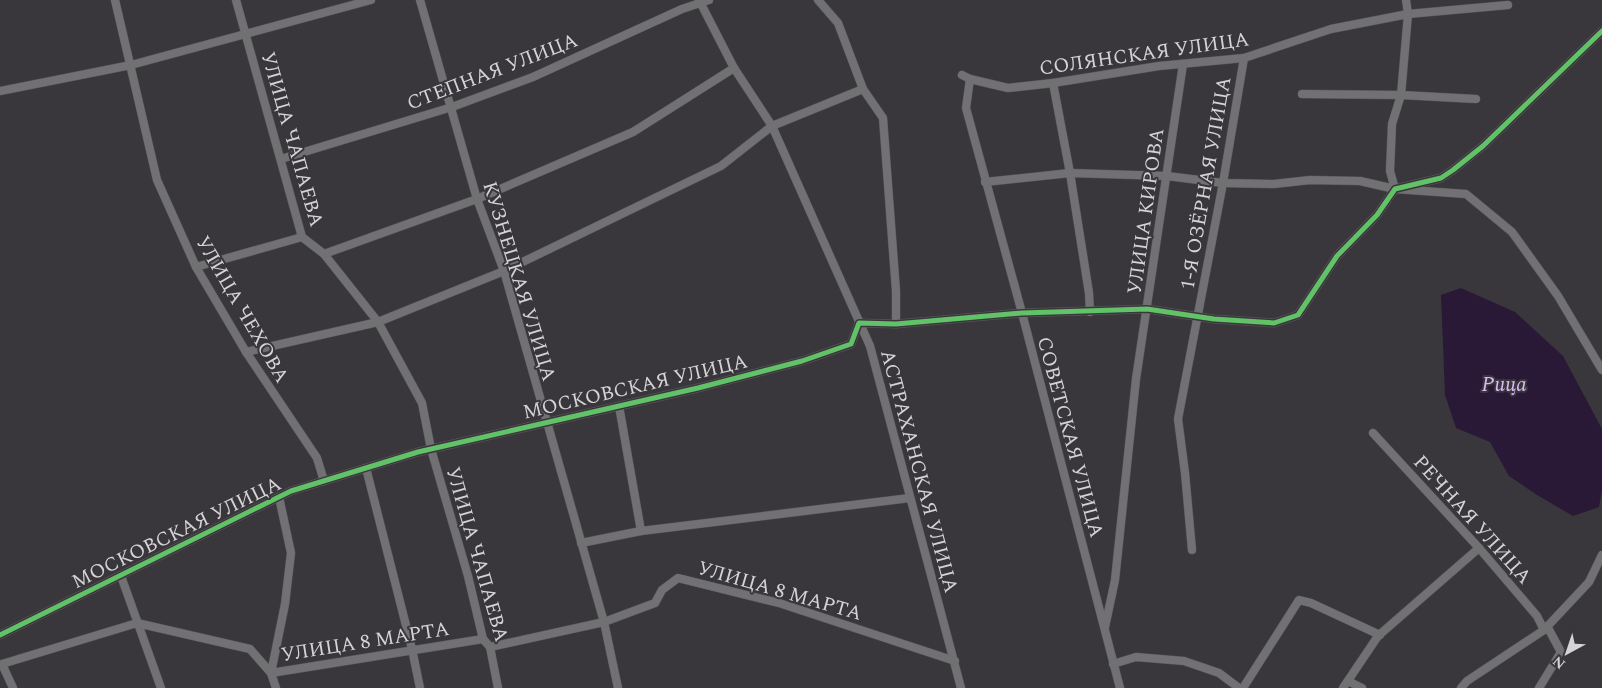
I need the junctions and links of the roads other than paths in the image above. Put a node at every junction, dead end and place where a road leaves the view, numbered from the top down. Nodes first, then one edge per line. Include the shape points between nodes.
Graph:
1 (115, 0) edge
2 (236, 0) edge
3 (371, 0) edge
4 (420, 0) edge
5 (709, 0) edge
6 (818, 0) edge
7 (1406, 0) edge
8 (699, 1) edge
9 (1508, 5) dead end
10 (1408, 14) junction
11 (1602, 31) edge
12 (246, 34) junction
13 (1244, 58) junction
14 (1183, 64) junction
15 (131, 65) junction
16 (734, 68) junction
17 (962, 75) dead end
18 (970, 79) junction
19 (1053, 83) junction
20 (863, 89) junction
21 (0, 91) edge
22 (1302, 94) dead end
23 (1400, 95) junction
24 (1476, 99) dead end
25 (452, 107) junction
26 (772, 126) junction
27 (281, 159) junction
28 (1070, 173) junction
29 (1167, 176) junction
30 (985, 182) junction
31 (1223, 183) junction
32 (1395, 189) junction
33 (477, 199) junction
34 (302, 237) junction
35 (324, 254) junction
36 (196, 267) junction
37 (504, 271) junction
38 (1147, 309) junction
39 (1090, 312) junction
40 (1022, 313) junction
41 (1198, 316) junction
42 (378, 322) junction
43 (859, 323) junction
44 (896, 324) junction
45 (246, 352) junction
46 (1602, 370) edge
47 (618, 406) junction
48 (546, 423) junction
49 (1373, 433) dead end
50 (431, 449) junction
51 (366, 468) junction
52 (324, 481) junction
53 (279, 497) junction
54 (910, 498) junction
55 (641, 531) junction
56 (581, 543) junction
57 (1479, 548) junction
58 (1192, 550) dead end
59 (1602, 555) edge
60 (121, 576) junction
61 (604, 622) junction
62 (137, 623) junction
63 (1546, 628) junction
64 (1104, 629) junction
65 (0, 635) edge
66 (1380, 635) junction
67 (483, 639) junction
68 (490, 648) junction
69 (412, 649) junction
70 (955, 661) junction
71 (1113, 664) junction
72 (271, 673) junction
73 (1348, 681) junction
74 (12, 688) edge
75 (161, 688) edge
76 (276, 688) edge
77 (420, 688) edge
78 (498, 688) edge
79 (618, 688) edge
80 (961, 688) edge
81 (1120, 688) edge
82 (1241, 688) edge
83 (1343, 688) edge
84 (1362, 688) edge
85 (1462, 688) edge
86 (1539, 688) edge

1 - 15 street, УЛИЦА ЧЕХОВА
2 - 12 street, УЛИЦА ЧАПАЕВА
3 - 12 street
4 - 25 street, КУЗНЕЦКАЯ УЛИЦА
5 - 8 street, СТЕПНАЯ УЛИЦА
6 - 20 street via 838,23
7 - 10 street
8 - 16 street, АСТРАХАНСКАЯ УЛИЦА
8 - 25 street, СТЕПНАЯ УЛИЦА via 533,77
9 - 10 street, СОЛЯНСКАЯ УЛИЦА
10 - 13 street, СОЛЯНСКАЯ УЛИЦА via 1331,29
10 - 23 street
11 - 32 street via 1483,146 1453,170 1442,178
12 - 15 street
12 - 27 street, УЛИЦА ЧАПАЕВА
13 - 14 street, СОЛЯНСКАЯ УЛИЦА
13 - 31 street, 1-Я ОЗЁРНАЯ УЛИЦА
14 - 19 street, СОЛЯНСКАЯ УЛИЦА
14 - 29 street, УЛИЦА КИРОВА
15 - 21 street
15 - 36 street, УЛИЦА ЧЕХОВА via 157,180
16 - 26 street, АСТРАХАНСКАЯ УЛИЦА
16 - 33 street via 633,132
17 - 18 street, СОЛЯНСКАЯ УЛИЦА
18 - 19 street, СОЛЯНСКАЯ УЛИЦА via 1008,88
18 - 30 street, СОВЕТСКАЯ УЛИЦА via 966,108
19 - 28 street
20 - 26 street
20 - 44 street via 883,118
22 - 23 street
23 - 24 street
23 - 32 street via 1392,124 1390,171
25 - 27 street, СТЕПНАЯ УЛИЦА
25 - 33 street, КУЗНЕЦКАЯ УЛИЦА
26 - 37 street via 721,166
26 - 43 street, АСТРАХАНСКАЯ УЛИЦА
27 - 34 street, УЛИЦА ЧАПАЕВА
28 - 29 street
28 - 30 street
28 - 39 street
29 - 31 street
29 - 38 street, УЛИЦА КИРОВА
30 - 40 street, СОВЕТСКАЯ УЛИЦА
31 - 32 street via 1360,181
31 - 41 street, 1-Я ОЗЁРНАЯ УЛИЦА
32 - 41 street via 1377,216 1337,256 1298,315 1274,323
32 - 46 street via 1466,194 1512,232 1558,296
33 - 35 street
33 - 37 street, КУЗНЕЦКАЯ УЛИЦА
34 - 35 street, УЛИЦА ЧАПАЕВА
34 - 36 street
35 - 42 street, УЛИЦА ЧАПАЕВА
36 - 45 street, УЛИЦА ЧЕХОВА
37 - 42 street
37 - 48 street, КУЗНЕЦКАЯ УЛИЦА
38 - 39 street
38 - 41 street
38 - 64 street, УЛИЦА КИРОВА via 1136,378 1115,580
39 - 40 street
40 - 44 street
40 - 64 street, СОВЕТСКАЯ УЛИЦА
41 - 58 street, 1-Я ОЗЁРНАЯ УЛИЦА via 1178,419
42 - 45 street
42 - 50 street, УЛИЦА ЧАПАЕВА via 422,403
43 - 44 street
43 - 47 street, МОСКОВСКАЯ УЛИЦА via 851,344 802,362
43 - 54 street, АСТРАХАНСКАЯ УЛИЦА via 870,346
45 - 52 street, УЛИЦА ЧЕХОВА via 317,458
47 - 48 street, МОСКОВСКАЯ УЛИЦА
47 - 55 street
48 - 50 street, МОСКОВСКАЯ УЛИЦА
48 - 56 street, КУЗНЕЦКАЯ УЛИЦА
49 - 57 street, РЕЧНАЯ УЛИЦА
50 - 51 street, МОСКОВСКАЯ УЛИЦА
50 - 67 street, УЛИЦА ЧАПАЕВА
51 - 52 street, МОСКОВСКАЯ УЛИЦА
51 - 69 street
52 - 53 street, МОСКОВСКАЯ УЛИЦА
53 - 60 street, МОСКОВСКАЯ УЛИЦА
53 - 72 street via 291,553
54 - 55 street
54 - 70 street, АСТРАХАНСКАЯ УЛИЦА
55 - 56 street
56 - 61 street, КУЗНЕЦКАЯ УЛИЦА
57 - 63 street, РЕЧНАЯ УЛИЦА
57 - 66 street
59 - 63 street via 1589,582
60 - 62 street
60 - 65 street, МОСКОВСКАЯ УЛИЦА
61 - 68 street, УЛИЦА 8 МАРТА
61 - 70 street, УЛИЦА 8 МАРТА via 655,603 662,590 678,578 779,603
61 - 79 street, КУЗНЕЦКАЯ УЛИЦА
62 - 72 street, УЛИЦА 8 МАРТА via 250,649
62 - 74 street, УЛИЦА 8 МАРТА via 2,664
62 - 75 street
63 - 85 street via 1467,681
63 - 86 street, РЕЧНАЯ УЛИЦА via 1561,652
64 - 71 street, СОВЕТСКАЯ УЛИЦА
66 - 73 street
66 - 82 street via 1299,600
67 - 68 street, УЛИЦА ЧАПАЕВА
67 - 69 street, УЛИЦА 8 МАРТА
68 - 78 street, УЛИЦА ЧАПАЕВА
69 - 72 street, УЛИЦА 8 МАРТА
69 - 77 street
70 - 80 street, АСТРАХАНСКАЯ УЛИЦА
71 - 81 street, СОВЕТСКАЯ УЛИЦА
71 - 82 street via 1136,657 1184,661 1218,673
72 - 76 street
73 - 83 street
73 - 84 street

